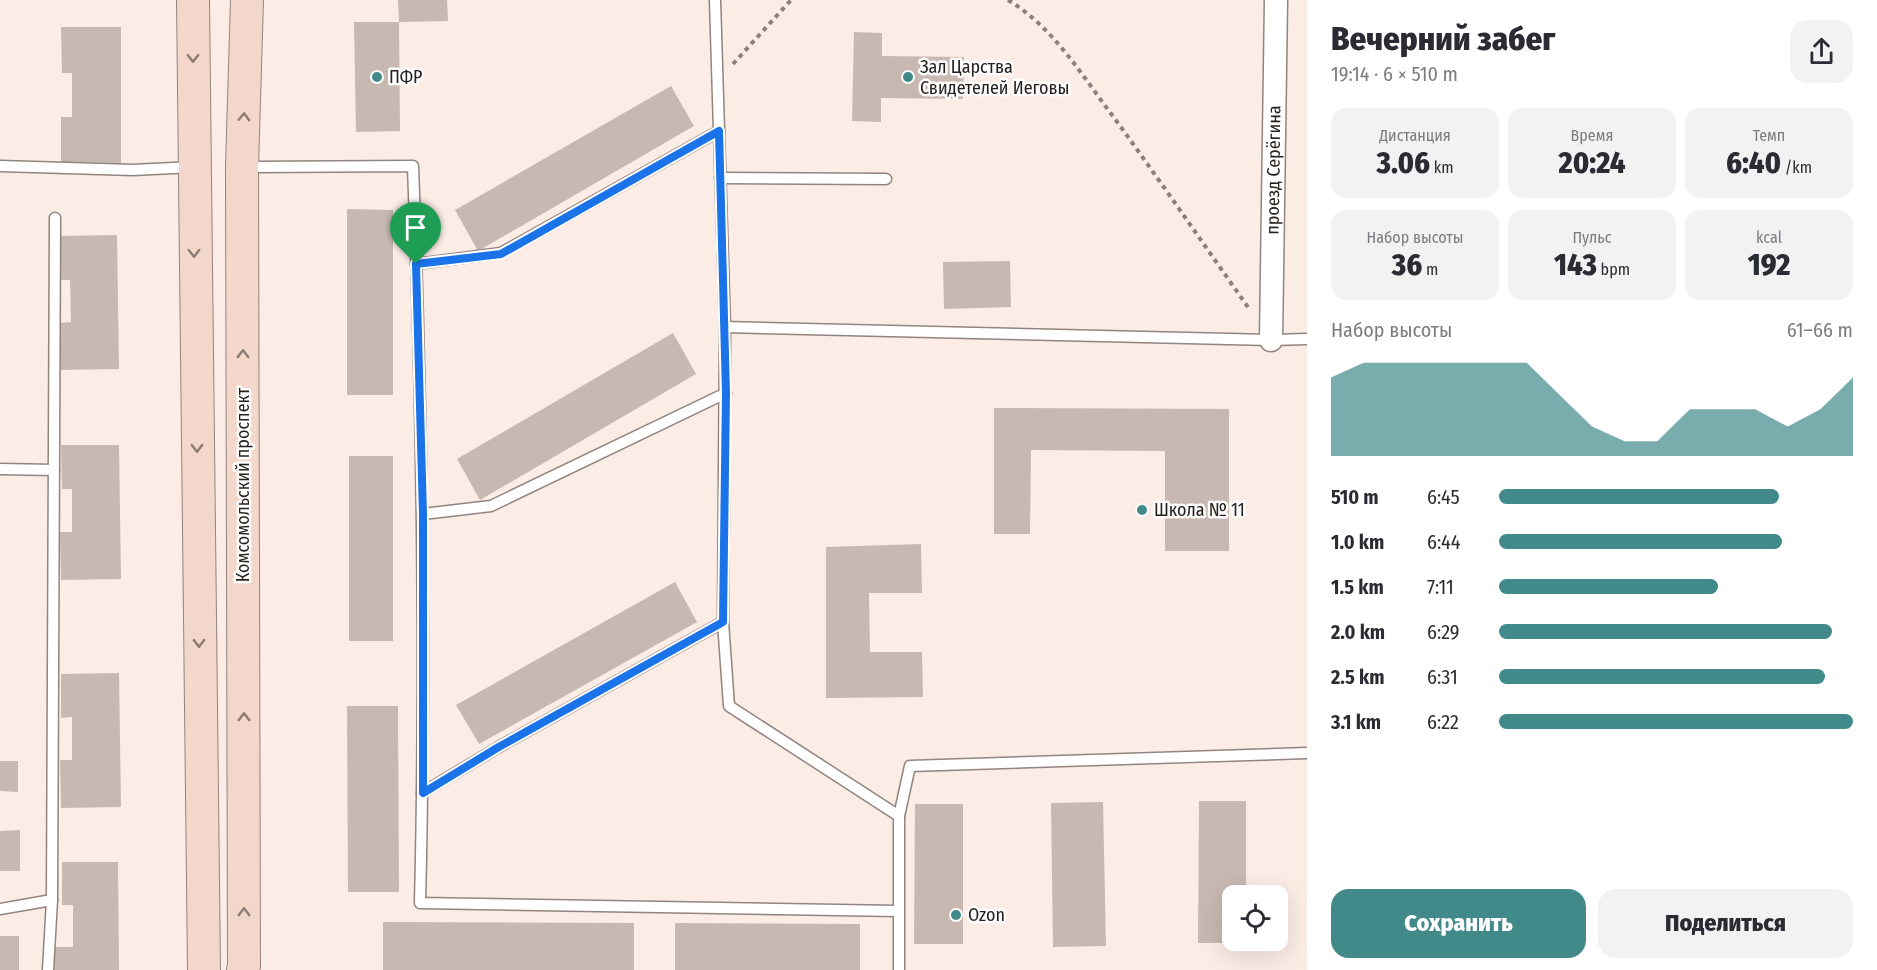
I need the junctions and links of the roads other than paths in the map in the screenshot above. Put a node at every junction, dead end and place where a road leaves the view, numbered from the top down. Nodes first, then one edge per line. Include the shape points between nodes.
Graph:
1 (193, 0) edge
2 (247, 0) edge
3 (715, 0) edge
4 (1276, 0) edge
5 (719, 131) junction
6 (0, 166) edge
7 (193, 167) junction
8 (242, 167) junction
9 (720, 178) junction
10 (886, 179) dead end
11 (55, 218) dead end
12 (416, 264) junction
13 (725, 327) junction
14 (1307, 339) edge
15 (1271, 340) junction
16 (726, 393) junction
17 (0, 469) edge
18 (54, 470) junction
19 (423, 514) junction
20 (723, 622) junction
21 (1307, 753) edge
22 (423, 793) junction
23 (899, 816) junction
24 (52, 900) junction
25 (0, 909) edge
26 (898, 911) junction
27 (48, 970) edge
28 (204, 970) edge
29 (243, 970) edge
30 (899, 970) edge

1 -> 7 main road
8 -> 2 main road, Комсомольский проспект
3 - 5 lane
4 - 15 street, проезд Серёгина
5 - 9 lane
5 - 12 lane via 501,254
6 - 7 lane via 133,170
7 -> 28 main road
8 - 12 lane via 413,166
29 -> 8 main road, Комсомольский проспект
9 - 10 lane
9 - 13 lane
11 - 18 lane
12 - 19 lane
13 - 15 lane
13 - 16 lane
14 - 15 lane
16 - 19 lane via 491,506
16 - 20 lane
17 - 18 lane
18 - 24 lane
19 - 22 lane
20 - 22 lane
20 - 23 lane via 729,706
21 - 23 lane via 910,766
22 - 26 lane via 420,903
23 - 26 lane
24 - 25 lane
24 - 27 lane
26 - 30 lane

